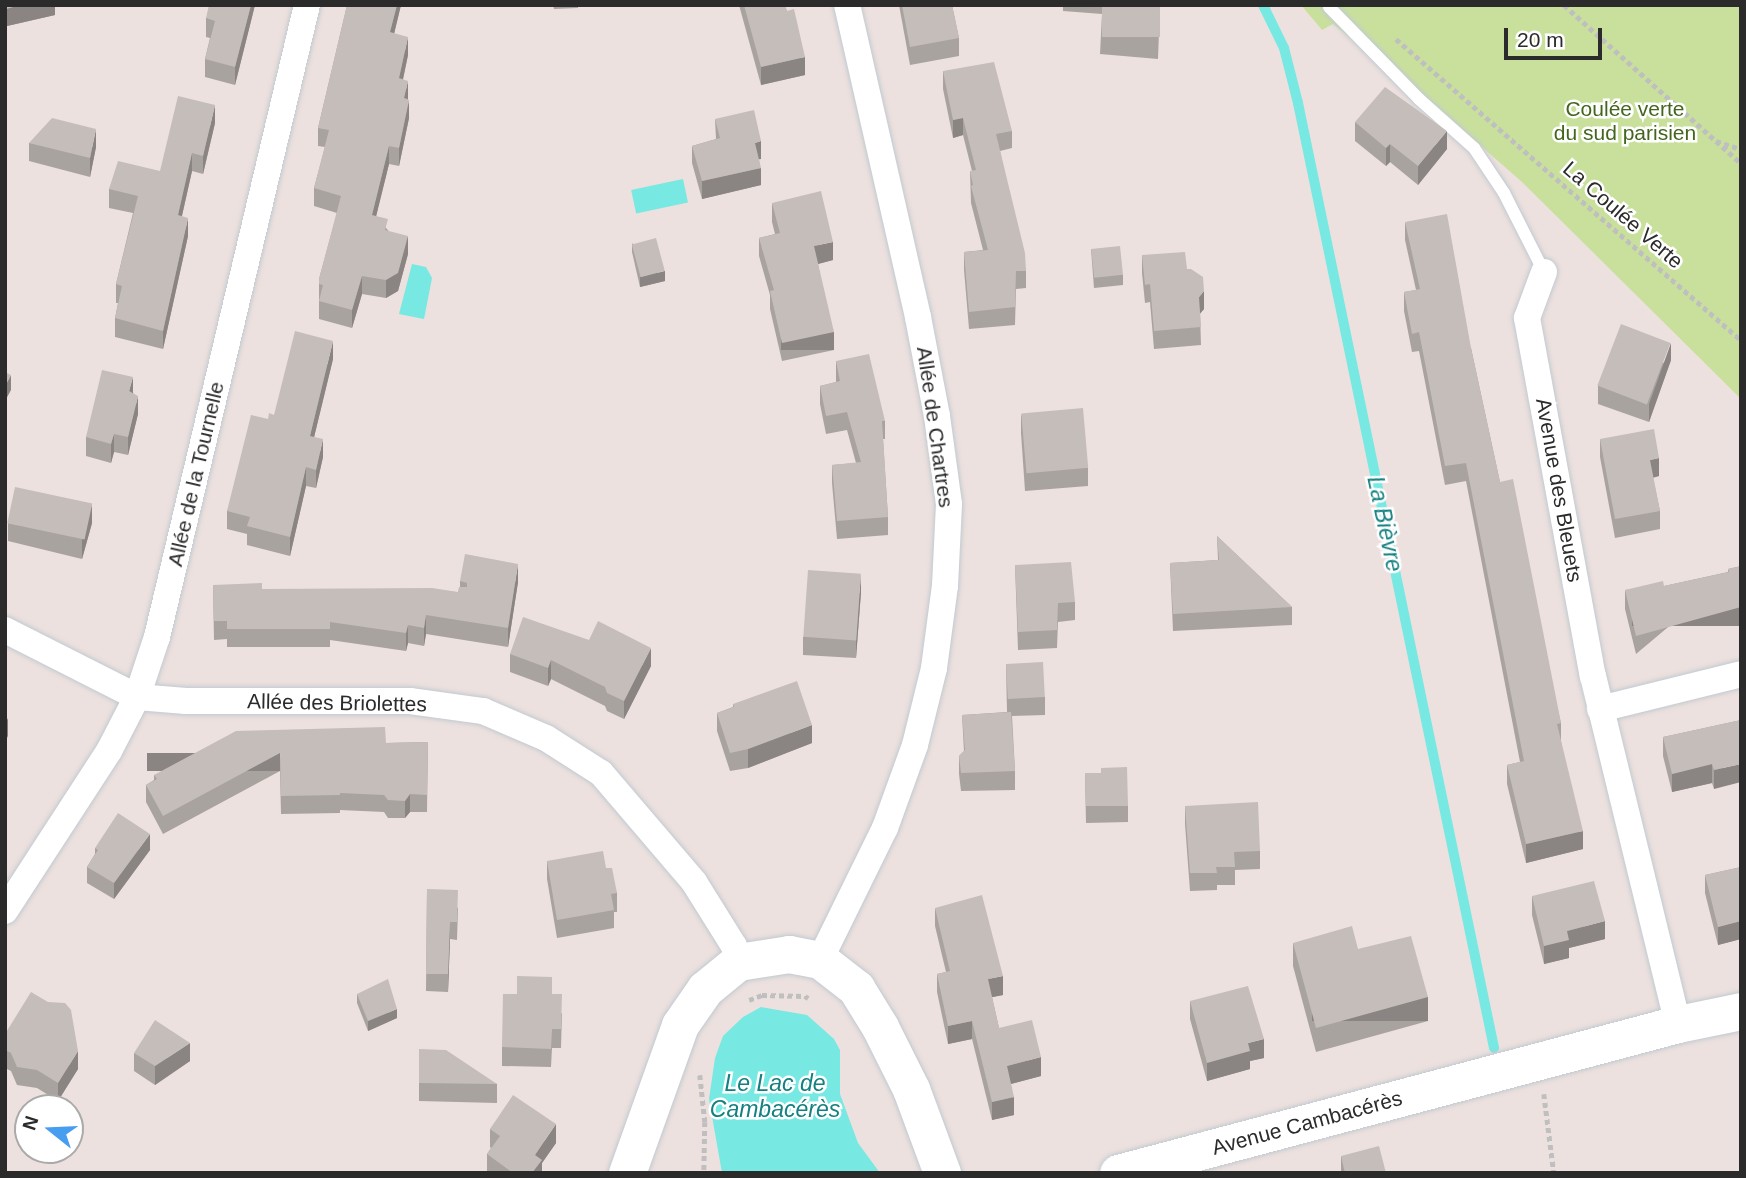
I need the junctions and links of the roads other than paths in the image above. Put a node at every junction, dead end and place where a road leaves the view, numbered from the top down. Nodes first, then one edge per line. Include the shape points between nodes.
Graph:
1 (307, 5) edge
2 (847, 5) edge
3 (1329, 8) dead end
4 (1544, 272) joint
5 (5, 629) edge
6 (1741, 674) edge
7 (137, 697) junction
8 (1600, 709) junction
9 (5, 911) edge
10 (820, 960) junction
11 (738, 962) junction
12 (1741, 1011) edge
13 (1678, 1024) junction
14 (627, 1173) edge
15 (942, 1173) edge
16 (1118, 1173) edge

1 - 7 street, Allée de la Tournelle via 160,623
2 - 10 street, Allée de Chartres via 918,317 949,503 945,586 934,668 915,745 885,828
3 - 4 lane via 1474,148 1504,193
4 - 8 street, Avenue des Bleuets via 1527,318
5 - 7 street, Allée des Briolettes
6 - 8 street
7 - 9 street, Allée de la Tournelle via 96,772
7 - 11 street, Allée des Briolettes via 410,701 483,711 545,738 601,773 694,882 734,946
8 - 13 street, Avenue des Bleuets
10 - 11 street via 789,954
10 - 15 street via 856,988 880,1027 911,1089
11 - 14 street via 705,989 680,1025
12 - 13 street, Avenue Cambacérès
13 - 16 street, Avenue Cambacérès

